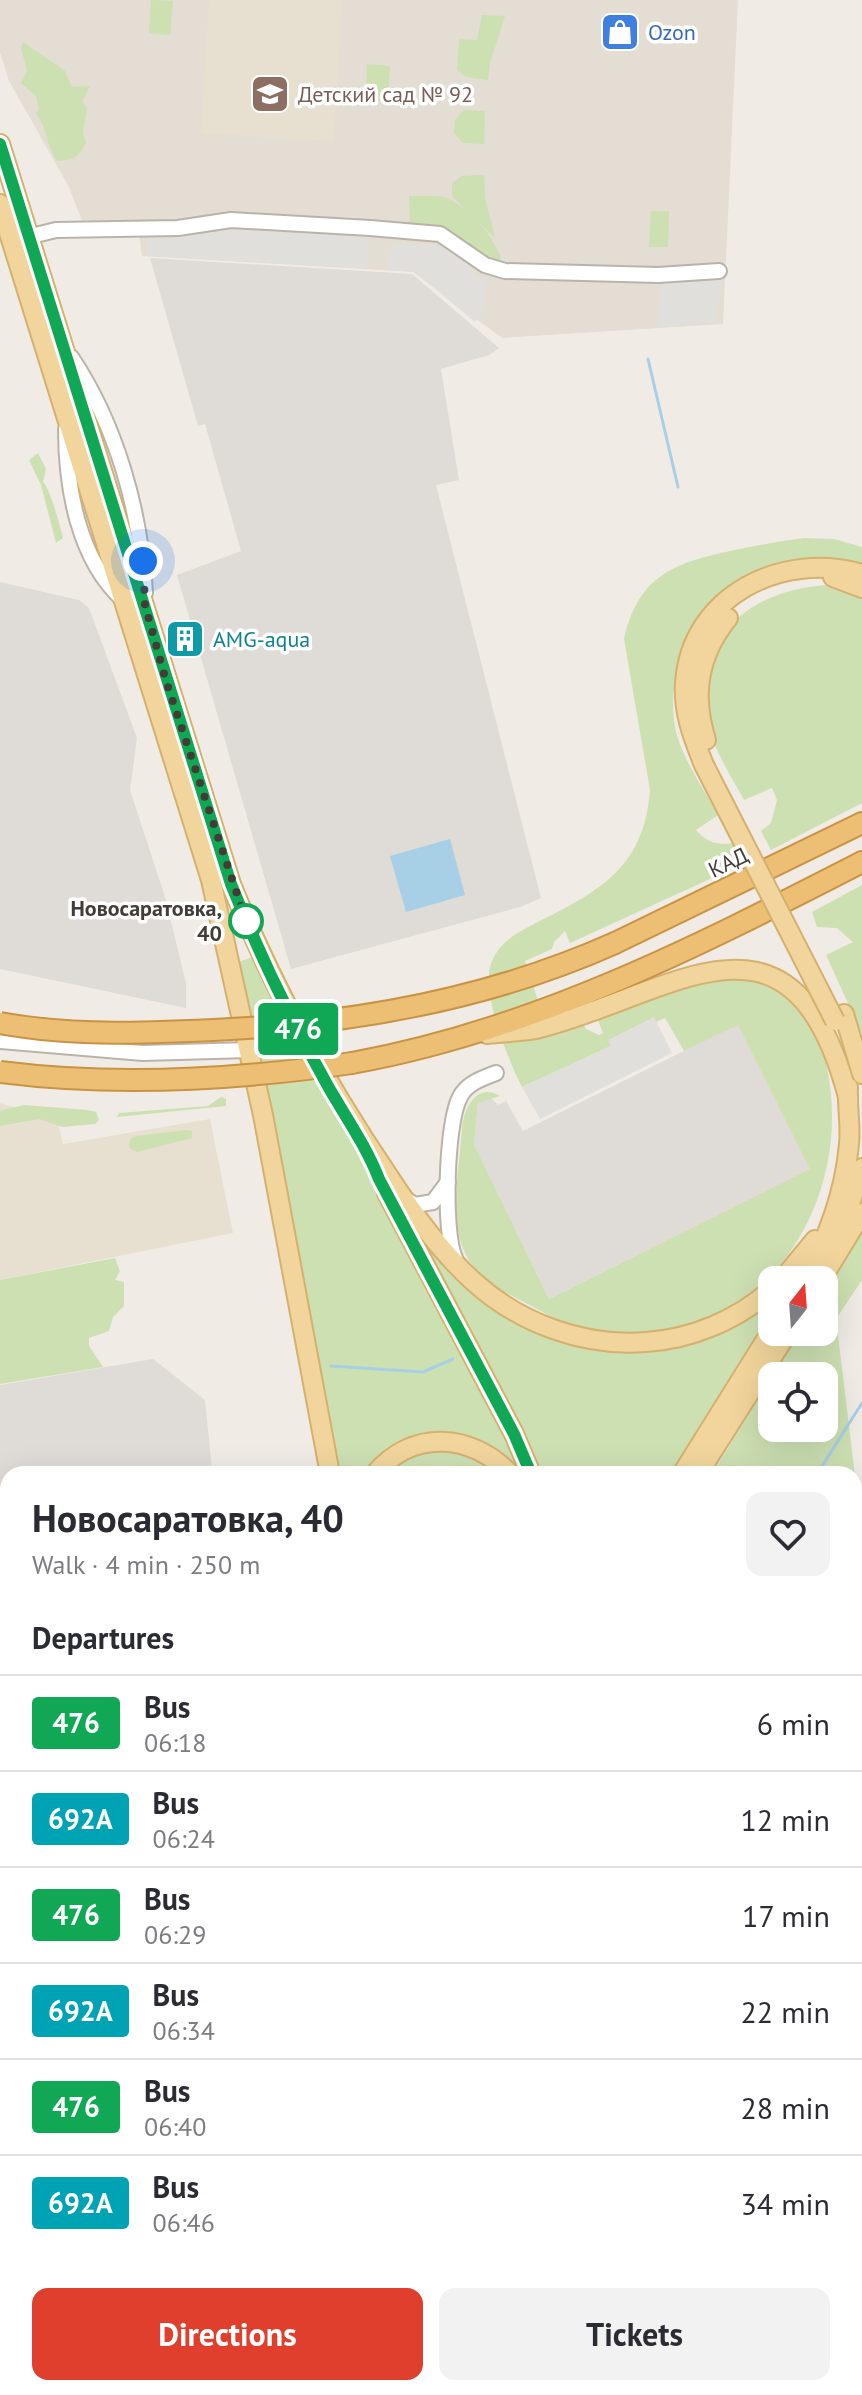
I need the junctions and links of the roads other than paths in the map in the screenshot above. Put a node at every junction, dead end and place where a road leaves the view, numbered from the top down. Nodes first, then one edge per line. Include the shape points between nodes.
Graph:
1 (0, 144) edge
2 (0, 204) edge
3 (20, 239) junction
4 (719, 271) dead end
5 (862, 574) edge
6 (862, 588) edge
7 (709, 763) junction
8 (862, 815) edge
9 (862, 823) edge
10 (842, 833) junction
11 (862, 862) edge
12 (839, 1018) junction
13 (0, 1023) edge
14 (476, 1035) junction
15 (0, 1041) edge
16 (249, 1050) junction
17 (0, 1072) edge
18 (496, 1073) dead end
19 (862, 1074) edge
20 (848, 1097) junction
21 (366, 1147) junction
22 (862, 1168) edge
23 (448, 1181) junction
24 (840, 1191) junction
25 (401, 1196) junction
26 (862, 1213) edge
27 (459, 1266) junction
28 (794, 1266) edge
29 (810, 1266) edge
30 (825, 1266) edge
31 (828, 1266) edge
32 (758, 1299) edge
33 (762, 1346) edge
34 (779, 1346) edge
35 (328, 1466) edge
36 (385, 1466) edge
37 (500, 1466) edge
38 (528, 1466) edge
39 (687, 1466) edge
40 (703, 1466) edge

1 - 3 main road
2 - 3 main road
3 - 4 street via 56,230 178,228 241,220 440,234 485,265 505,271
3 - 16 main road via 66,417 211,880
3 - 21 main road via 64,346 240,907 273,982
5 - 7 main road via 834,567 788,568 747,585 701,631 685,681 686,711
6 - 7 main road via 833,577 785,581 762,590 730,615 714,635 698,682
7 - 12 main road, bridge
8 - 10 main road
9 - 10 highway, КАД
10 - 13 highway, КАД, bridge via 556,969 353,1019 272,1028 105,1034
11 - 14 highway via 629,977
12 - 19 main road
12 - 20 main road
14 - 17 highway, bridge via 287,1073 107,1080
14 - 20 main road via 535,1029 705,970 761,974 797,995 817,1018 837,1057
15 - 16 street via 143,1053
16 - 35 main road
18 - 23 street via 465,1089 459,1098
20 - 24 main road via 849,1143
21 - 25 main road
21 - 38 main road
22 - 30 main road
23 - 25 street via 433,1202 415,1205
23 - 27 street via 448,1237
24 - 28 main road via 812,1244
24 - 29 main road
25 - 27 main road
26 - 31 main road
27 - 32 main road via 533,1319 573,1337 608,1342 655,1342 692,1334
33 - 39 main road
34 - 40 main road
36 - 37 main road via 408,1448 447,1441 480,1450

